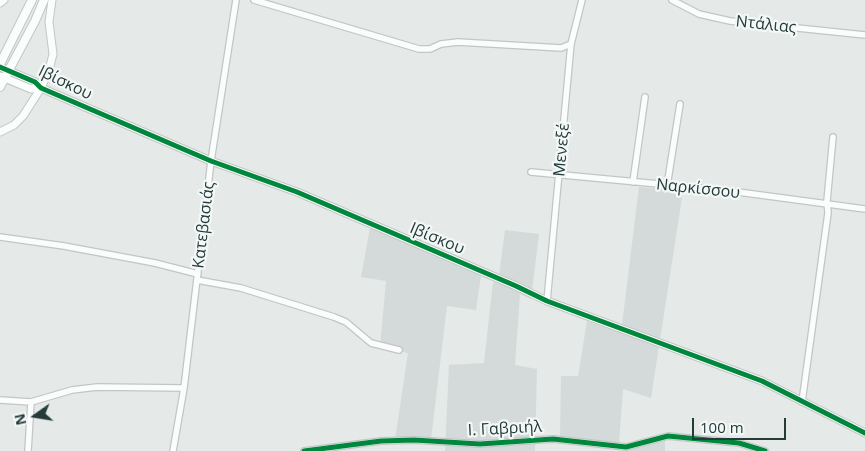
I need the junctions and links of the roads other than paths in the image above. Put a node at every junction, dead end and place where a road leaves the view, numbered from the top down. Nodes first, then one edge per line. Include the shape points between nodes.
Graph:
1 (4, 0) edge
2 (32, 0) edge
3 (44, 0) edge
4 (52, 0) edge
5 (236, 0) edge
6 (254, 0) edge
7 (582, 0) edge
8 (672, 0) edge
9 (0, 4) edge
10 (865, 35) edge
11 (571, 44) junction
12 (0, 65) edge
13 (10, 70) junction
14 (3, 77) edge
15 (0, 87) edge
16 (41, 88) junction
17 (645, 97) dead end
18 (680, 104) dead end
19 (0, 132) edge
20 (833, 137) dead end
21 (211, 162) junction
22 (531, 172) dead end
23 (560, 174) junction
24 (632, 182) junction
25 (667, 186) junction
26 (827, 205) junction
27 (865, 209) edge
28 (0, 237) edge
29 (197, 277) junction
30 (548, 301) junction
31 (399, 350) dead end
32 (184, 388) junction
33 (0, 400) edge
34 (31, 402) junction
35 (802, 402) junction
36 (865, 434) edge
37 (28, 451) edge
38 (173, 451) edge
39 (304, 451) edge
40 (765, 451) edge

1 - 9 street
2 - 12 main road
3 - 13 main road
4 - 16 street via 49,22 52,62
5 - 21 street, Κατεβασιάς
6 - 11 street via 419,49 458,42 561,48
7 - 11 street, Μενεξέ
8 - 10 street, Ντάλιας via 699,14 730,21
11 - 23 street, Μενεξέ
12 - 13 street, Ιβίσκου
13 - 14 main road
13 - 16 street, Ιβίσκου
14 - 15 main road
14 - 16 street, Ιβίσκου via 30,89
16 - 19 street via 23,116
16 - 21 street, Ιβίσκου
17 - 24 street
18 - 25 street
20 - 26 street
21 - 29 street, Κατεβασιάς
21 - 30 street, Ιβίσκου via 297,192
22 - 23 street, Ναρκίσσου
23 - 24 street, Ναρκίσσου
23 - 30 street, Μενεξέ
24 - 25 street, Ναρκίσσου
25 - 26 street, Ναρκίσσου via 723,190
26 - 27 street, Ναρκίσσου
26 - 35 street via 820,284
28 - 29 street via 155,263
29 - 31 street via 334,317 346,322 371,343
29 - 32 street, Κατεβασιάς
30 - 35 street, Ιβίσκου via 762,381
32 - 34 street via 97,387 72,390
32 - 38 street, Κατεβασιάς
33 - 34 street
34 - 37 street
35 - 36 street, Ιβίσκου
39 - 40 street, Ι. Γαβριήλ via 414,440 480,444 547,439 626,447 668,436 739,443

